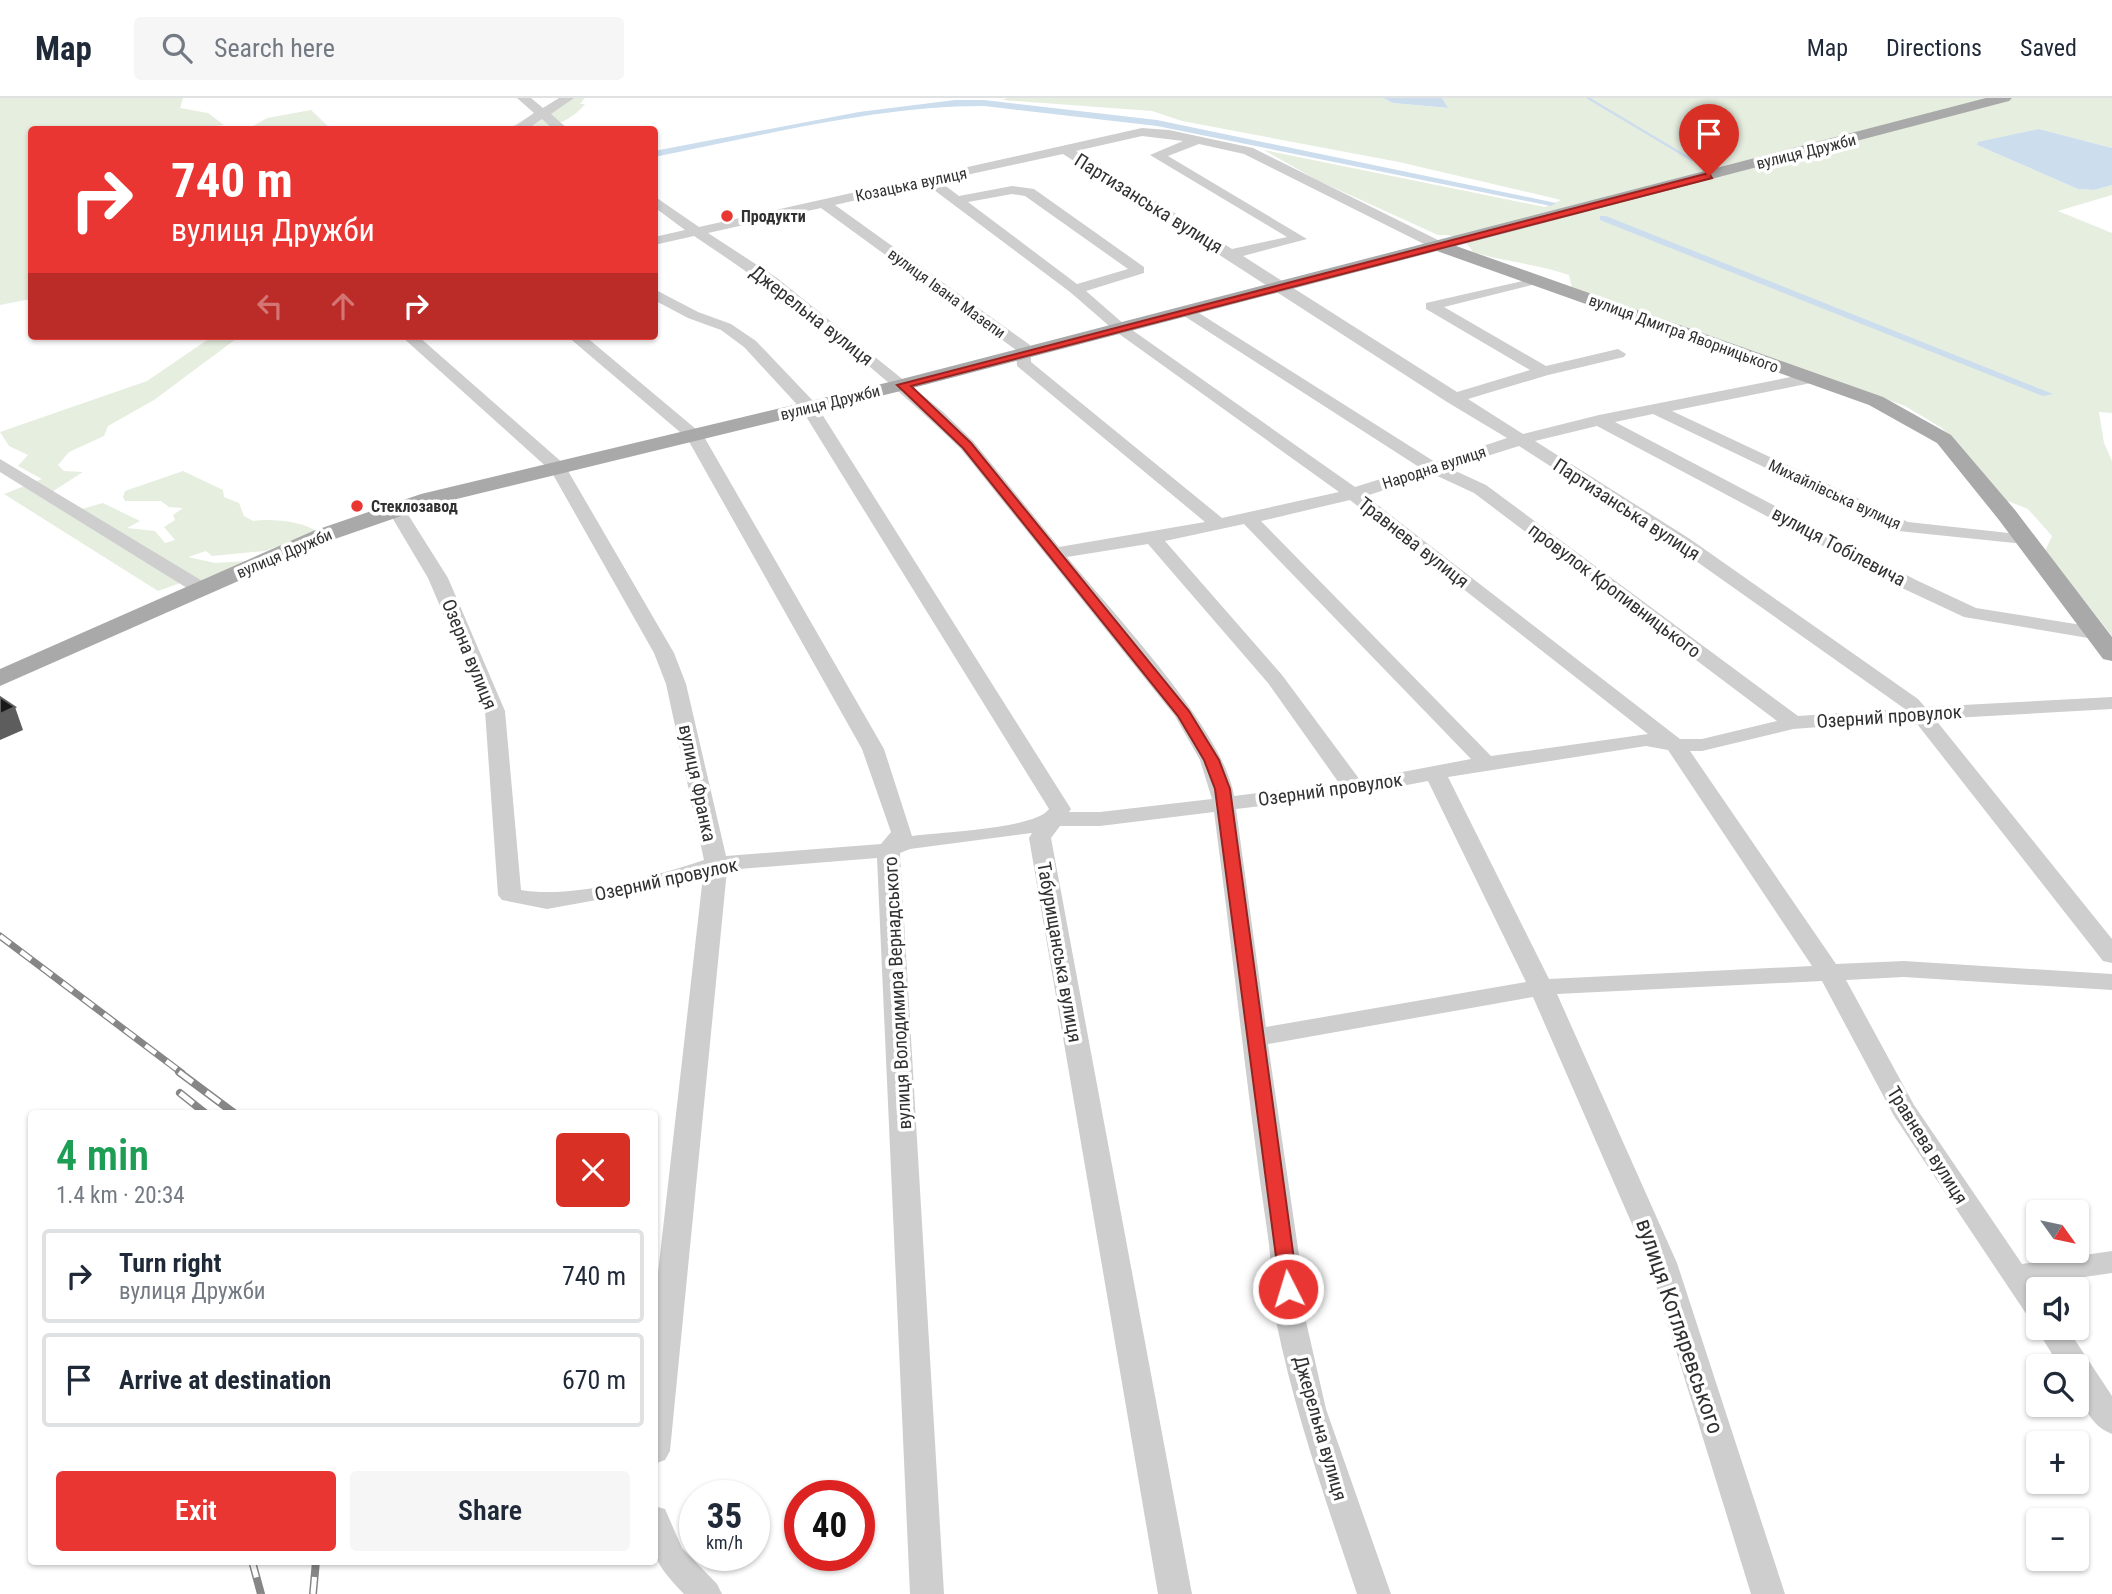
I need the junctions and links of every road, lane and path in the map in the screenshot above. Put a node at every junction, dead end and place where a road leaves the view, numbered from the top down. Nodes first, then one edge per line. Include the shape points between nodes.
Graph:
1 (523, 98) edge
2 (568, 98) edge
3 (2004, 98) edge
4 (544, 115) junction
5 (523, 126) edge
6 (558, 126) edge
7 (1169, 134) joint
8 (1198, 140) junction
9 (1065, 149) junction
10 (929, 180) junction
11 (957, 200) junction
12 (658, 203) edge
13 (823, 203) junction
14 (697, 232) junction
15 (658, 240) edge
16 (1439, 246) junction
17 (1231, 254) junction
18 (1535, 280) junction
19 (1278, 287) junction
20 (1075, 289) junction
21 (658, 295) edge
22 (1186, 311) junction
23 (1120, 328) junction
24 (414, 340) edge
25 (580, 340) edge
26 (1024, 352) junction
27 (1618, 354) dead end
28 (1544, 371) junction
29 (1811, 378) junction
30 (902, 385) junction
31 (1453, 398) junction
32 (809, 407) junction
33 (1655, 409) junction
34 (1599, 420) junction
35 (694, 435) junction
36 (1519, 440) junction
37 (0, 464) edge
38 (1432, 467) junction
39 (558, 468) junction
40 (1353, 494) junction
41 (396, 509) junction
42 (1248, 517) junction
43 (1218, 524) junction
44 (1152, 537) junction
45 (2027, 541) junction
46 (1055, 553) junction
47 (202, 589) junction
48 (2094, 633) junction
49 (2112, 654) edge
50 (0, 678) edge
51 (2112, 703) edge
52 (1921, 713) junction
53 (1793, 723) junction
54 (1675, 745) junction
55 (1486, 763) junction
56 (1435, 774) junction
57 (1354, 788) junction
58 (1222, 804) junction
59 (1054, 819) junction
60 (888, 850) junction
61 (716, 864) junction
62 (510, 895) joint
63 (2112, 955) edge
64 (1829, 972) junction
65 (2112, 982) edge
66 (1541, 987) junction
67 (1255, 1038) junction
68 (2112, 1262) edge
69 (2016, 1276) junction
70 (2026, 1291) edge
71 (2089, 1386) edge
72 (658, 1413) edge
73 (2112, 1421) edge
74 (658, 1528) edge
75 (705, 1594) edge
76 (927, 1594) edge
77 (1175, 1594) edge
78 (1374, 1594) edge
79 (1768, 1594) edge

1 - 4 street
2 - 4 street
3 - 16 main road, вулиця Дружби
4 - 5 street
4 - 6 street
7 - 8 street, вулиця Дмитра Яворницького
7 - 9 street, Козацька вулиця via 1142,132
8 - 16 street, вулиця Дмитра Яворницького via 1248,151
8 - 17 street via 1157,155 1300,239
9 - 10 street, Козацька вулиця
9 - 17 street, Партизанська вулиця
10 - 11 street, Травнева вулиця
10 - 13 street, Козацька вулиця
11 - 20 street, Травнева вулиця
11 - 20 street via 1012,190 1029,192 1139,270
12 - 14 street, Джерельна вулиця
13 - 14 street, Козацька вулиця
13 - 26 street, вулиця Івана Мазепи
14 - 15 street, Козацька вулиця
14 - 30 street, Джерельна вулиця via 772,281
16 - 18 main road, вулиця Дмитра Яворницького
16 - 19 main road, вулиця Дружби
17 - 19 street, Партизанська вулиця
18 - 28 street via 1431,306
18 - 29 main road, вулиця Дмитра Яворницького
19 - 22 main road, вулиця Дружби
19 - 31 street, Партизанська вулиця
20 - 23 street, Травнева вулиця
21 - 32 street via 726,327 750,344
22 - 23 main road, вулиця Дружби
22 - 38 street, провулок Кропивницького
23 - 26 main road, вулиця Дружби
23 - 40 street, Травнева вулиця
24 - 39 street, вулиця Франка
25 - 35 street, вулиця Володимира Вернадського
26 - 30 main road, вулиця Дружби
26 - 43 street, вулиця Івана Мазепи via 1023,363
27 - 28 street
28 - 31 street
29 - 33 street, Народна вулиця
29 - 45 main road, вулиця Дмитра Яворницького via 1876,401 1944,439
30 - 32 main road, вулиця Дружби
30 - 46 street, Джерельна вулиця via 967,445
31 - 36 street, Партизанська вулиця
32 - 35 main road, вулиця Дружби
32 - 59 street via 1060,809
33 - 34 street, Народна вулиця
33 - 45 street, Михайлівська вулиця via 1904,527
34 - 36 street, Народна вулиця
34 - 48 street, вулиця Тобілевича via 1971,613
35 - 39 main road, вулиця Дружби
35 - 60 street, вулиця Володимира Вернадського via 873,749 902,833
36 - 38 street, Народна вулиця
36 - 52 street, Партизанська вулиця via 1683,544
37 - 47 street
38 - 40 street, Народна вулиця
38 - 53 street, провулок Кропивницького via 1480,489
39 - 41 main road, вулиця Дружби
39 - 61 street, вулиця Франка via 676,684
40 - 42 street, Народна вулиця
40 - 54 street, Травнева вулиця
41 - 47 main road, вулиця Дружби via 321,536
41 - 62 street, Озерна вулиця via 438,578 495,711
42 - 43 street, Народна вулиця
42 - 55 street
43 - 44 street, Народна вулиця
44 - 46 street, Народна вулиця
44 - 57 street via 1275,679
45 - 48 main road, вулиця Дмитра Яворницького
46 - 58 street, Джерельна вулиця via 1184,714 1212,760
47 - 50 main road, вулиця Дружби
48 - 49 main road, вулиця Дмитра Яворницького
51 - 52 street, Озерний провулок
52 - 53 street, Озерний провулок
52 - 63 street, Партизанська вулиця
53 - 54 street, Озерний провулок via 1703,745
54 - 55 street, Озерний провулок via 1646,740
54 - 64 street, Травнева вулиця
55 - 56 street, Озерний провулок
56 - 57 street, Озерний провулок
56 - 66 street, вулиця Котляревського
57 - 58 street, Озерний провулок
58 - 59 street, Озерний провулок via 1100,819
58 - 67 street, Джерельна вулиця
59 - 60 street, Озерний провулок via 1023,829 906,843
59 - 77 street, Табурищанська вулиця via 1040,838
60 - 61 street, Озерний провулок
60 - 76 street, вулиця Володимира Вернадського
61 - 62 street, Озерний провулок via 668,880 547,902
61 - 72 street, вулиця Франка
64 - 65 street via 1904,969
64 - 66 street
64 - 69 street, Травнева вулиця via 1903,1109
66 - 67 street
66 - 79 street, вулиця Котляревського via 1663,1263
67 - 78 street, Джерельна вулиця via 1290,1317 1311,1409
68 - 69 street
69 - 70 street, Травнева вулиця
71 - 73 street
74 - 75 street via 670,1557

